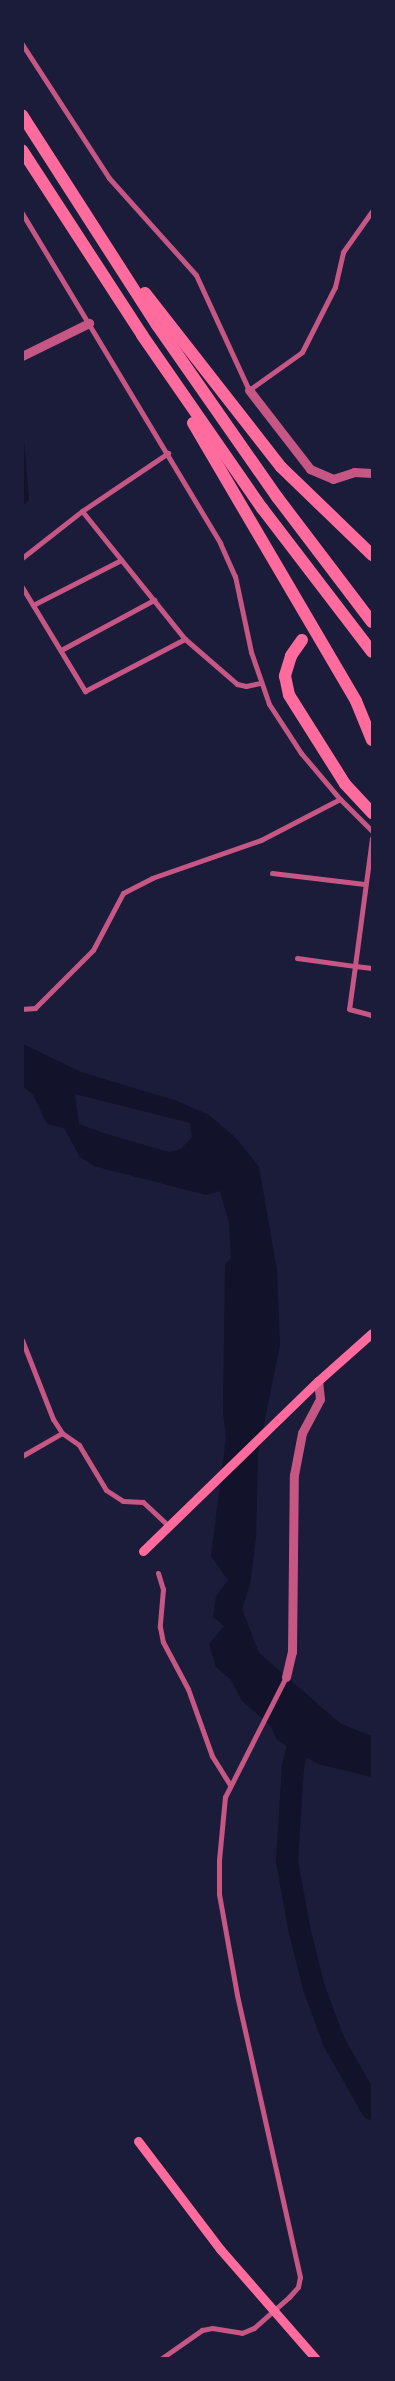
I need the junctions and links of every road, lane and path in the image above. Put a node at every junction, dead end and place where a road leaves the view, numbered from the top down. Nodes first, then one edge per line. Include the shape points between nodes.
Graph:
1 (22, 44) edge
2 (22, 115) edge
3 (22, 150) edge
4 (372, 211) edge
5 (22, 213) edge
6 (88, 220) junction
7 (89, 323) junction
8 (142, 335) junction
9 (22, 356) edge
10 (249, 390) junction
11 (168, 453) junction
12 (372, 473) edge
13 (82, 511) junction
14 (372, 555) edge
15 (22, 558) edge
16 (122, 560) junction
17 (22, 587) edge
18 (154, 600) junction
19 (33, 605) junction
20 (372, 622) edge
21 (186, 639) junction
22 (302, 640) dead end
23 (61, 650) junction
24 (372, 652) edge
25 (260, 683) junction
26 (372, 740) edge
27 (340, 799) junction
28 (372, 813) edge
29 (372, 831) edge
30 (372, 838) edge
31 (272, 873) dead end
32 (364, 884) junction
33 (297, 958) dead end
34 (355, 966) junction
35 (372, 968) edge
36 (22, 1009) edge
37 (372, 1015) edge
38 (372, 1334) edge
39 (22, 1340) edge
40 (24, 1352) edge
41 (318, 1381) junction
42 (62, 1433) junction
43 (22, 1456) edge
44 (173, 1522) junction
45 (143, 1551) dead end
46 (158, 1572) dead end
47 (286, 1676) joint
48 (230, 1786) junction
49 (138, 2141) dead end
50 (274, 2311) junction
51 (162, 2358) edge
52 (315, 2358) edge

1 - 10 street via 109,178 196,275
2 - 6 highway
3 - 8 highway
4 - 10 street via 343,252 335,287 302,352
5 - 7 street
6 - 14 highway via 282,467
6 - 20 highway via 272,488
7 - 9 street
7 - 11 street
8 - 24 highway via 262,508
8 - 26 highway via 356,700
10 - 12 street via 310,469 333,479 354,472
11 - 13 street
11 - 25 street via 220,542 235,576
13 - 15 street
13 - 16 street
16 - 18 street
16 - 19 street
17 - 19 street
18 - 21 street
18 - 23 street
19 - 23 street
21 - 23 street via 85,691
21 - 25 street via 237,684
22 - 28 highway via 291,656 285,676 289,695 345,784
25 - 27 street via 269,704 301,753
27 - 29 street
27 - 36 street via 261,840 152,878 123,893 93,950 35,1008
30 - 32 street
31 - 32 street
32 - 34 street
33 - 34 street
34 - 35 street
34 - 37 street via 349,1009
38 - 41 main road
39 - 40 street
40 - 42 street
41 - 44 main road
41 - 47 street via 320,1398 302,1433 294,1475 292,1652
42 - 43 street
42 - 44 street via 79,1445 106,1490 115,1498 142,1502
44 - 45 main road
46 - 48 street via 163,1588 160,1627 164,1642 188,1689 212,1756
47 - 48 street
48 - 50 street via 221,1818 219,1860 223,1922 300,2277 298,2287
49 - 50 main road via 220,2249
50 - 51 street via 254,2328 242,2333 212,2328 202,2330
50 - 52 main road

